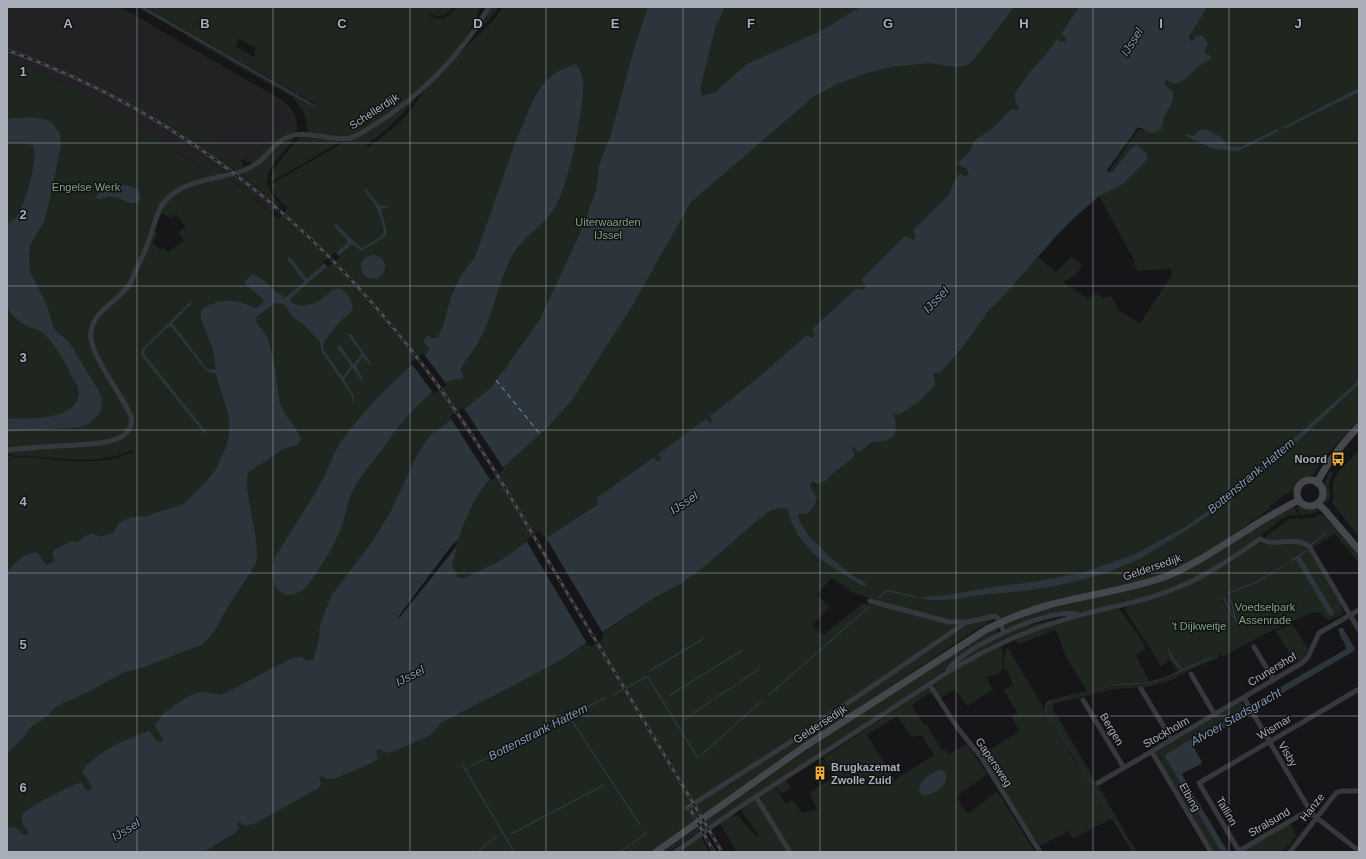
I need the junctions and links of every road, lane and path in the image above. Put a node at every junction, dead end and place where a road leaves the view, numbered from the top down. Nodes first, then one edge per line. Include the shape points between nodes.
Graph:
1 (489, 7) edge
2 (1359, 426) edge
3 (7, 450) edge
4 (1317, 483) junction
5 (1299, 500) junction
6 (1317, 504) junction
7 (1359, 550) edge
8 (870, 601) dead end
9 (1359, 610) edge
10 (1079, 615) junction
11 (1350, 615) junction
12 (1000, 622) junction
13 (965, 623) junction
14 (1359, 630) edge
15 (1004, 632) junction
16 (1254, 647) dead end
17 (945, 674) junction
18 (1191, 674) dead end
19 (1274, 680) junction
20 (929, 684) junction
21 (1141, 689) dead end
22 (1359, 689) edge
23 (1083, 700) dead end
24 (1245, 700) junction
25 (1215, 715) junction
26 (1172, 740) junction
27 (1269, 742) junction
28 (1152, 752) junction
29 (1124, 768) junction
30 (1200, 782) joint
31 (1098, 783) dead end
32 (1359, 791) edge
33 (756, 797) junction
34 (687, 808) dead end
35 (1309, 810) junction
36 (1316, 818) junction
37 (1238, 851) joint
38 (1359, 851) edge
39 (656, 852) edge
40 (675, 852) edge
41 (790, 852) edge
42 (1040, 852) edge
43 (1211, 852) edge
44 (1290, 852) edge

1 - 3 street, Schellerdijk via 468,40 448,63 383,120 352,138 304,134 288,136 248,169 200,181 174,193 164,202 130,284 100,314 91,331 97,356 131,416 128,431 119,438 109,441
2 - 4 main road via 1332,456
4 - 5 main road via 1307,480 1303,482 1297,490
4 - 6 main road via 1322,493
5 - 6 main road via 1307,506
5 - 12 main road, Geldersedijk via 1267,517 1204,558 1165,576 1120,590 1050,605
6 - 7 main road
8 - 13 street, Geldersedijk via 949,622
9 - 11 street, Crunershof
10 - 11 street via 1146,599 1179,588 1233,559 1260,539 1268,543 1304,542 1309,546
10 - 15 street via 1069,613 1046,618
10 - 17 street via 1011,639
11 - 14 street
11 - 19 street, Crunershof via 1319,633 1307,660
12 - 13 street, Geldersedijk via 993,616
12 - 15 street
12 - 39 main road, Geldersedijk via 804,747
13 - 34 street, Geldersedijk
15 - 17 street via 972,650
16 - 19 street
17 - 20 street
18 - 25 street
19 - 24 street, Crunershof
20 - 33 street
20 - 42 street, Gapersweg via 954,724 980,757
21 - 26 street
22 - 27 street, Wismar
23 - 29 street, Bergen
24 - 25 street, Stockholm
24 - 27 street, Visby
25 - 26 street, Stockholm
26 - 28 street, Stockholm
27 - 30 street, Wismar
27 - 35 street, Visby
28 - 29 street, Stockholm
28 - 43 street, Elbing
29 - 31 street, Stockholm
30 - 37 street, Tallinn
32 - 36 street, Hanze via 1336,793
33 - 40 street
33 - 41 street
35 - 36 street, Visby
35 - 37 street, Stralsund
36 - 38 street, Visby
36 - 44 street, Hanze

